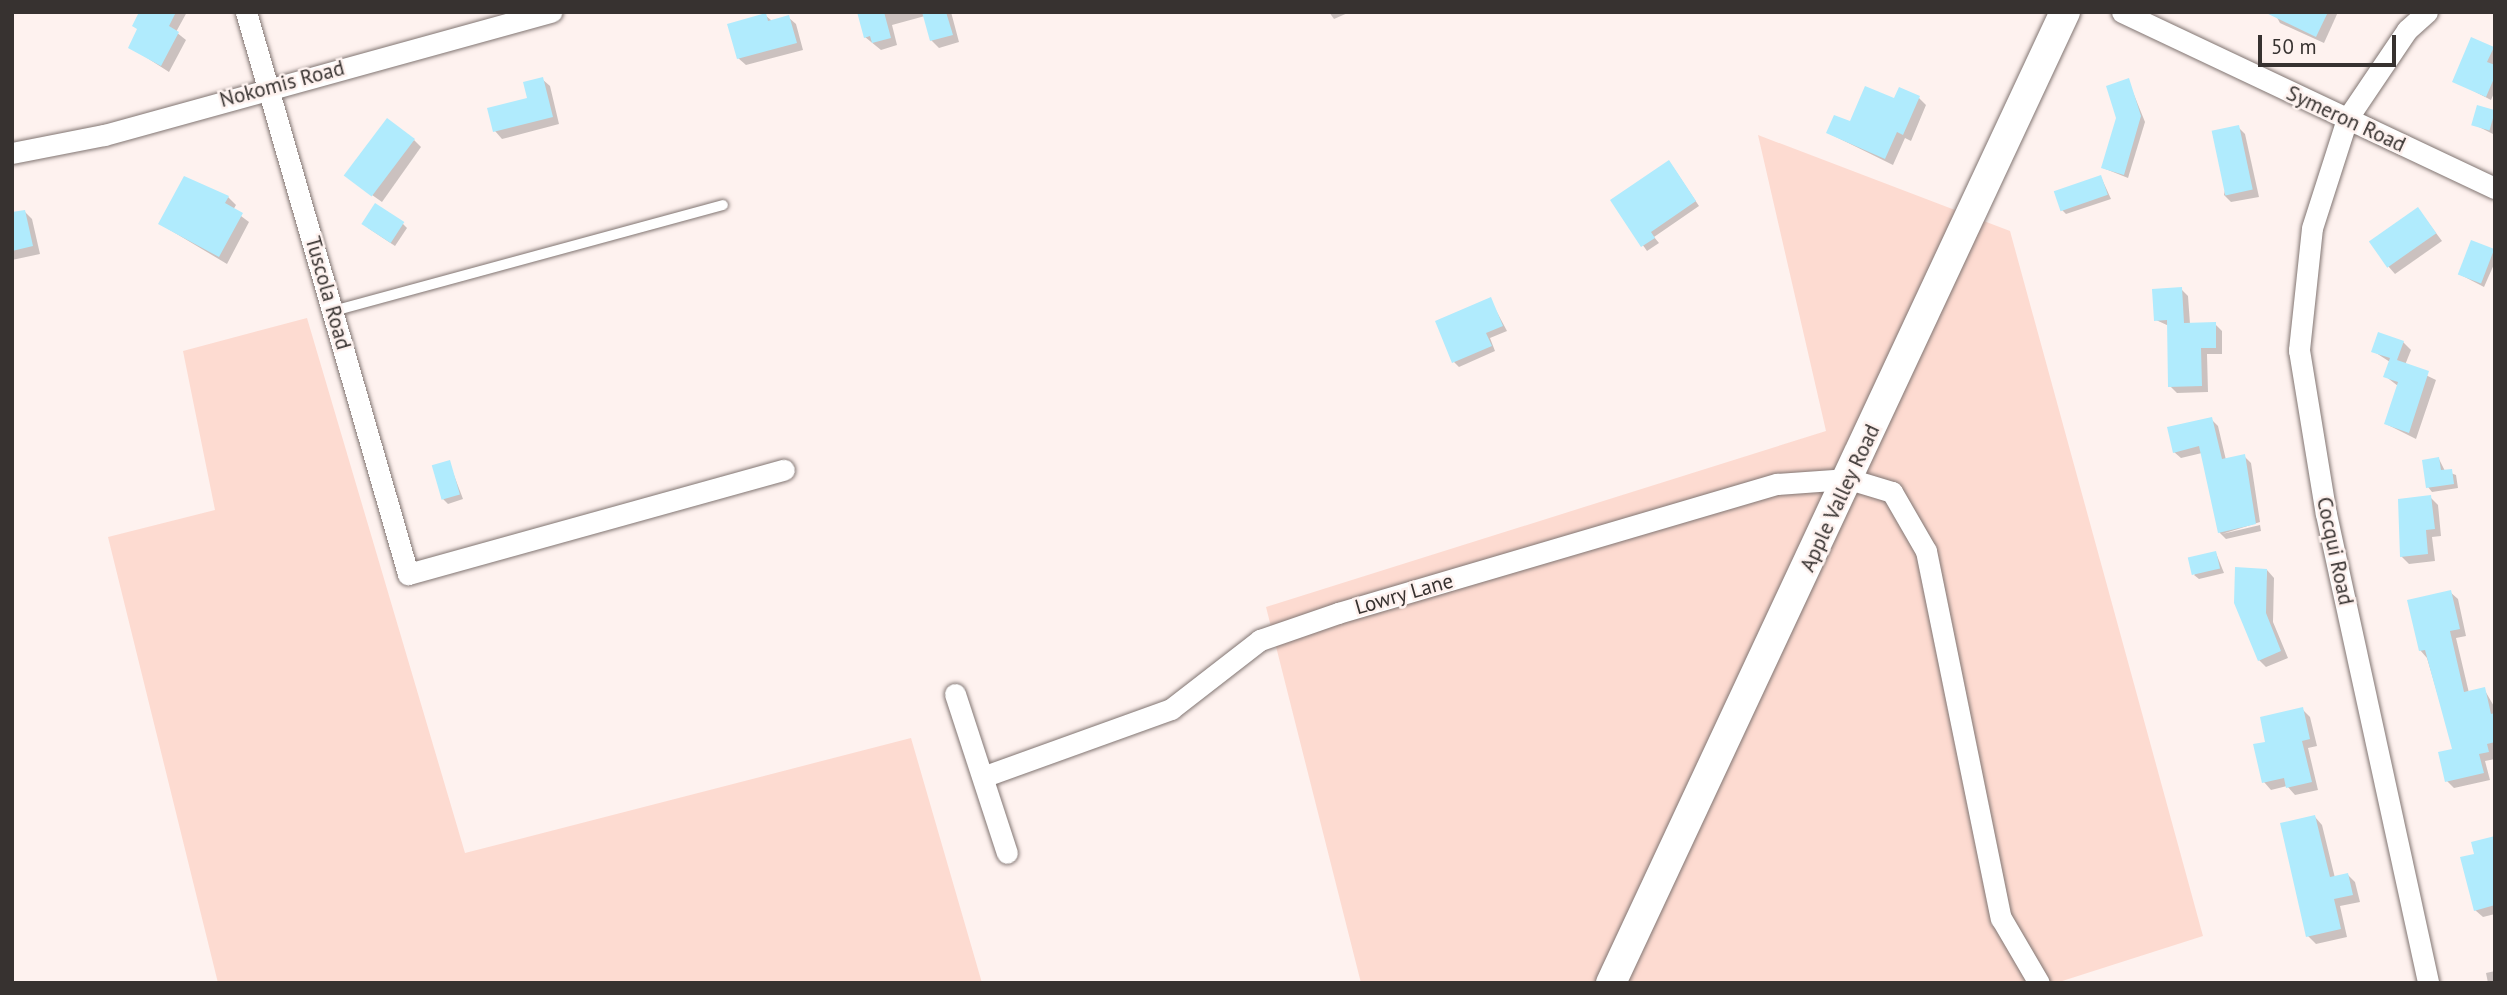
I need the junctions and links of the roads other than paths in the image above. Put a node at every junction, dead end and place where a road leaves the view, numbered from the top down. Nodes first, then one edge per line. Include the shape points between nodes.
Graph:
1 (246, 12) edge
2 (551, 12) edge
3 (2065, 12) edge
4 (2122, 12) edge
5 (2427, 12) edge
6 (268, 87) junction
7 (2347, 119) junction
8 (12, 153) edge
9 (2495, 188) edge
10 (723, 205) dead end
11 (333, 311) junction
12 (784, 470) dead end
13 (1849, 480) junction
14 (955, 694) dead end
15 (985, 776) junction
16 (1007, 853) dead end
17 (1611, 983) edge
18 (2039, 983) edge
19 (2428, 983) edge

1 - 6 street, Tuscola Road
2 - 6 street, Nokomis Road
3 - 13 main road, Apple Valley Road
4 - 7 street, Symeron Road
5 - 7 street, Cocqui Road via 2407,30
6 - 8 street, Nokomis Road via 104,135
6 - 11 street, Tuscola Road
7 - 9 street, Symeron Road
7 - 19 street, Cocqui Road via 2312,228 2299,350 2326,514
10 - 11 lane
11 - 12 street, Tuscola Road via 408,575
13 - 15 street, Lowry Lane via 1777,484 1338,613 1260,640 1171,709
13 - 17 main road, Apple Valley Road
13 - 18 street, Lowry Lane via 1892,492 1926,551 2001,918
14 - 15 street
15 - 16 street

